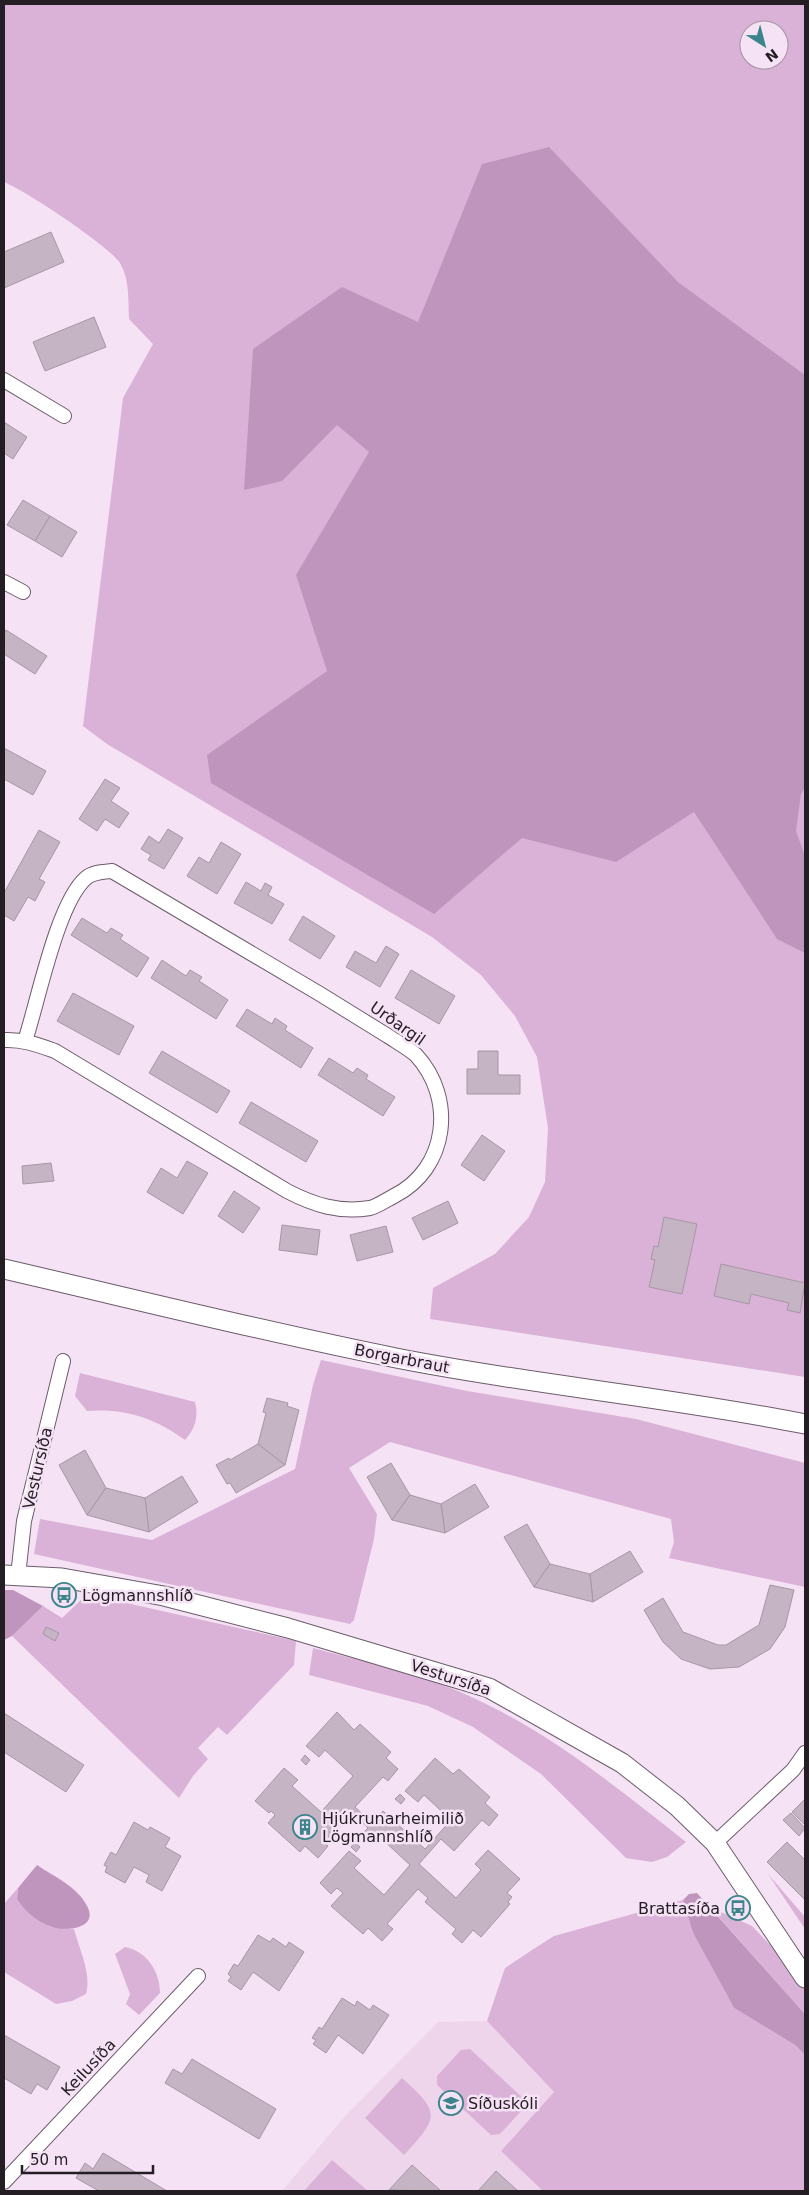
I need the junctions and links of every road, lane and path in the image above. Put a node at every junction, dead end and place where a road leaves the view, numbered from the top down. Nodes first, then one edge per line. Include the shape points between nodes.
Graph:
1 (4, 380) edge
2 (64, 416) dead end
3 (4, 582) edge
4 (23, 592) dead end
5 (4, 1040) edge
6 (25, 1041) junction
7 (4, 1269) edge
8 (63, 1361) dead end
9 (805, 1424) edge
10 (11, 1575) edge
11 (805, 1753) edge
12 (716, 1843) junction
13 (198, 1976) dead end
14 (805, 1978) edge
15 (4, 2182) edge

1 - 2 street
3 - 4 street
5 - 6 street, Urðargil
6 - 6 street, Urðargil via 62,1054 286,1191 327,1208 372,1208 400,1193 427,1169 438,1146 441,1121 438,1094 428,1070 414,1054 349,1011 112,872 87,877 71,899 53,942
7 - 9 street, Borgarbraut via 396,1358 732,1409
8 - 10 street, Vestursíða
10 - 12 street, Vestursíða via 62,1578 164,1596 288,1628 489,1688 622,1763
11 - 12 street via 793,1770
12 - 14 street, Vestursíða
13 - 15 street, Keilusíða

